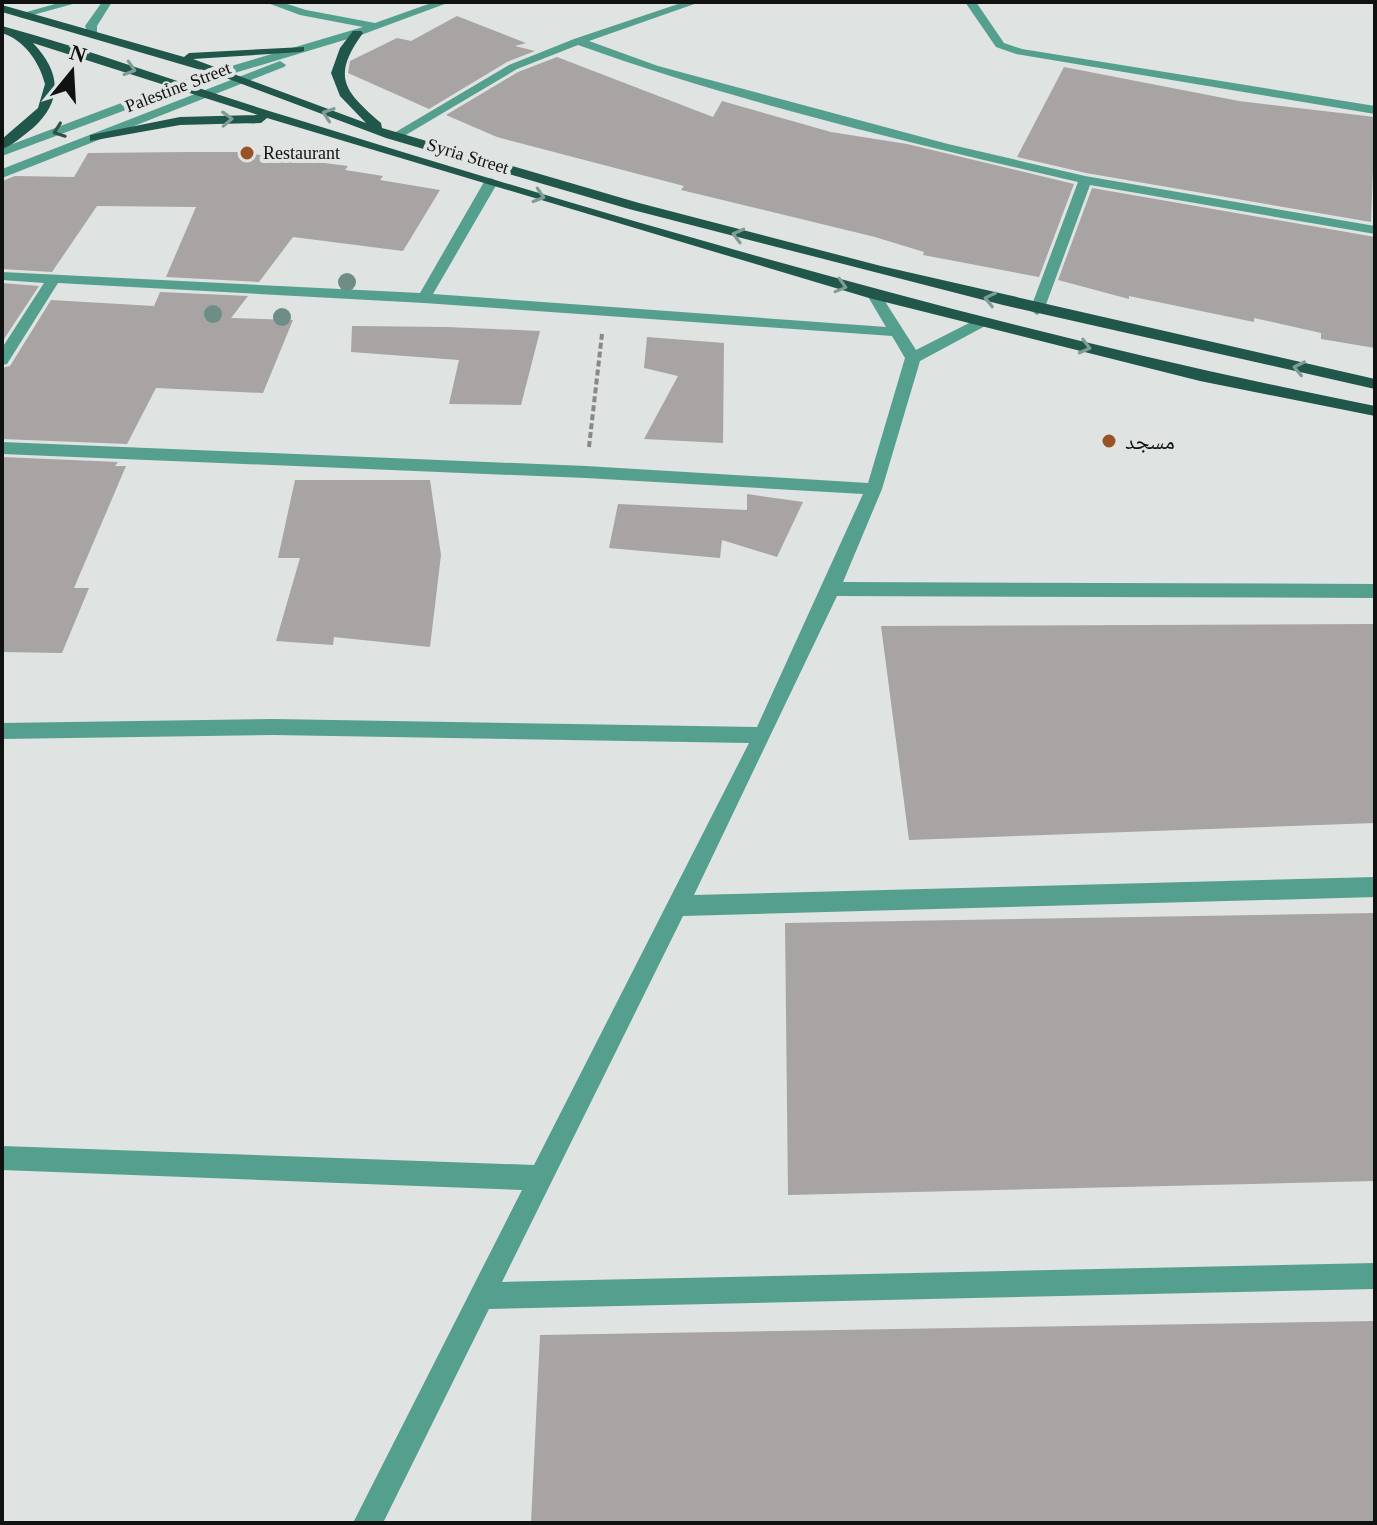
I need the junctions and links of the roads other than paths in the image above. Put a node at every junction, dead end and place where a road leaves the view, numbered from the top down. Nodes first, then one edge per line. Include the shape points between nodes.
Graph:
1 (75, 2) edge
2 (107, 2) edge
3 (445, 2) edge
4 (970, 2) edge
5 (274, 3) edge
6 (687, 3) edge
7 (2, 8) edge
8 (22, 15) junction
9 (376, 27) junction
10 (2, 29) edge
11 (93, 33) junction
12 (357, 33) junction
13 (19, 35) junction
14 (578, 41) junction
15 (319, 45) junction
16 (300, 49) junction
17 (167, 56) junction
18 (222, 72) junction
19 (245, 80) junction
20 (181, 85) junction
21 (207, 95) junction
22 (1375, 110) edge
23 (285, 120) junction
24 (391, 135) junction
25 (94, 138) junction
26 (2, 145) edge
27 (2, 152) edge
28 (2, 174) edge
29 (1085, 180) junction
30 (491, 182) junction
31 (1375, 230) edge
32 (2, 276) edge
33 (53, 280) junction
34 (874, 295) junction
35 (424, 298) junction
36 (1037, 310) junction
37 (982, 322) junction
38 (896, 332) junction
39 (913, 358) junction
40 (2, 360) edge
41 (1375, 384) edge
42 (1375, 411) edge
43 (2, 448) edge
44 (874, 489) junction
45 (831, 589) junction
46 (1375, 591) edge
47 (2, 731) edge
48 (763, 735) junction
49 (1375, 887) edge
50 (676, 906) junction
51 (2, 1158) edge
52 (543, 1178) junction
53 (1375, 1276) edge
54 (483, 1296) junction
55 (368, 1523) edge

1 - 8 street
2 - 11 street via 91,26
3 - 9 street, Palestine Street
4 - 22 street via 1000,45 1020,52
5 - 9 street
6 - 14 street
7 - 8 main road
8 - 11 main road
9 - 12 street, Palestine Street
10 - 13 main road, Syria Street
11 - 17 main road
12 - 15 street, Palestine Street
12 - 24 main road via 337,62 335,76 351,104
13 -> 20 main road, Syria Street
13 - 26 main road via 43,59 52,92 46,109 31,125
14 - 24 street via 513,67
14 - 29 street via 670,72
15 - 16 street, Palestine Street
15 - 19 street, Palestine Street
16 - 17 main road
16 - 18 street, Palestine Street
17 - 18 main road
18 - 19 main road
18 - 20 street, Palestine Street
19 - 21 street, Palestine Street
24 -> 19 main road
20 - 21 main road, Syria Street
20 -> 27 street, Palestine Street
21 - 23 main road, Syria Street
21 - 25 street, Palestine Street
25 -> 23 main road via 180,121
23 - 30 main road, Syria Street
36 -> 24 main road via 738,235
25 - 28 street, Palestine Street
29 - 31 street
29 - 36 street
30 -> 34 main road, Syria Street
30 - 35 street
32 - 33 street
33 - 35 street
33 - 40 street
34 - 37 main road, Syria Street
34 - 38 street
35 - 38 street
41 -> 36 main road
37 - 39 street
37 -> 42 main road, Syria Street via 1200,376
38 - 39 street
39 - 44 street
43 - 44 street
44 - 45 street
45 - 46 street
45 - 48 street
47 - 48 street via 274,727
48 - 50 street
49 - 50 street
50 - 52 street
51 - 52 street
52 - 54 street
53 - 54 street
54 - 55 street

